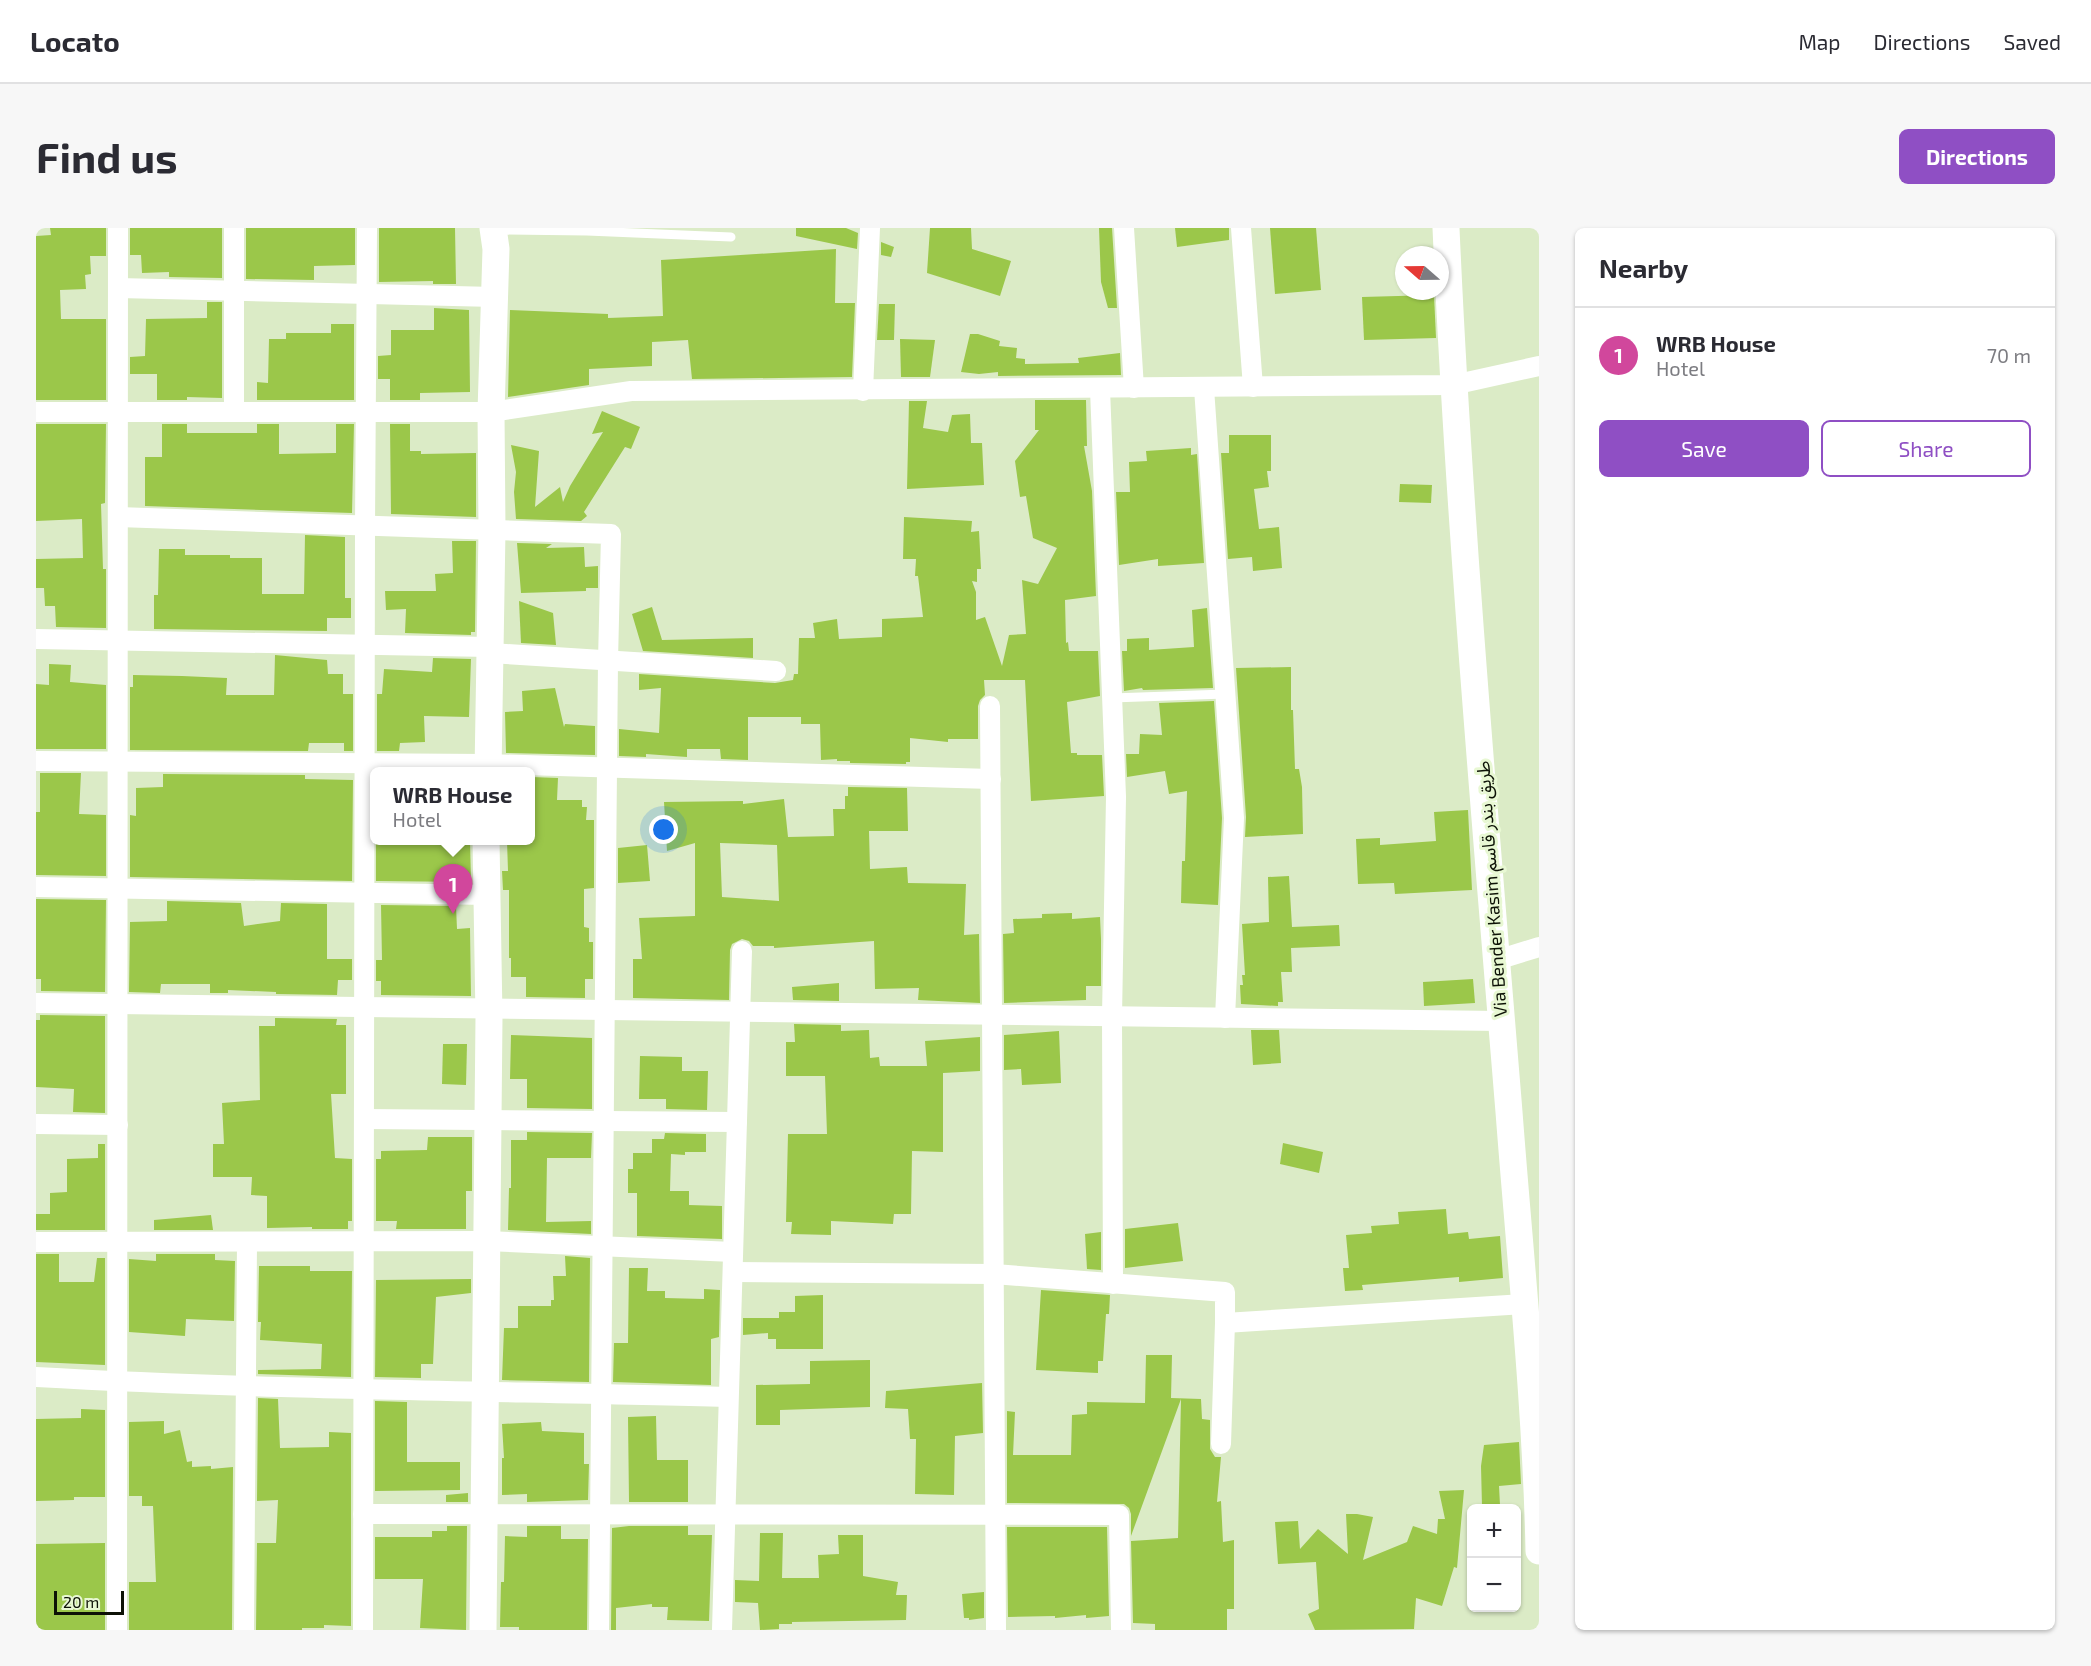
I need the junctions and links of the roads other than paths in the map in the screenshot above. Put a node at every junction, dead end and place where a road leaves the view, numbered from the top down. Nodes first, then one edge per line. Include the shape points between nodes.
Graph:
1 (118, 228) edge
2 (234, 228) edge
3 (368, 228) edge
4 (870, 228) edge
5 (1124, 228) edge
6 (1241, 228) edge
7 (1446, 228) edge
8 (493, 229) edge
9 (731, 237) dead end
10 (118, 288) junction
11 (234, 291) junction
12 (367, 294) junction
13 (495, 297) junction
14 (1539, 366) edge
15 (1453, 385) junction
16 (1253, 387) junction
17 (1134, 388) junction
18 (1204, 388) junction
19 (1101, 389) junction
20 (863, 391) junction
21 (36, 412) edge
22 (118, 412) junction
23 (234, 412) junction
24 (366, 412) junction
25 (491, 412) junction
26 (118, 518) junction
27 (365, 527) junction
28 (492, 530) junction
29 (36, 639) edge
30 (118, 640) junction
31 (365, 645) junction
32 (490, 650) junction
33 (608, 661) junction
34 (776, 671) dead end
35 (1226, 694) junction
36 (1112, 698) junction
37 (990, 706) dead end
38 (36, 761) edge
39 (118, 762) junction
40 (365, 764) junction
41 (457, 767) edge
42 (488, 767) edge
43 (535, 768) edge
44 (607, 768) junction
45 (990, 779) junction
46 (486, 845) edge
47 (36, 887) edge
48 (118, 888) junction
49 (364, 892) junction
50 (487, 895) junction
51 (1539, 947) edge
52 (742, 951) dead end
53 (1497, 960) junction
54 (36, 1003) edge
55 (118, 1004) junction
56 (364, 1007) junction
57 (489, 1008) junction
58 (604, 1010) junction
59 (740, 1012) junction
60 (992, 1015) junction
61 (1112, 1016) junction
62 (1225, 1018) junction
63 (1501, 1021) junction
64 (364, 1119) junction
65 (488, 1119) junction
66 (603, 1121) junction
67 (737, 1122) junction
68 (36, 1124) edge
69 (118, 1125) junction
70 (364, 1241) junction
71 (487, 1241) junction
72 (36, 1242) edge
73 (117, 1242) junction
74 (247, 1242) junction
75 (602, 1246) junction
76 (733, 1252) junction
77 (732, 1272) junction
78 (994, 1274) junction
79 (1113, 1284) junction
80 (1524, 1304) junction
81 (1225, 1323) junction
82 (36, 1377) edge
83 (117, 1382) junction
84 (246, 1385) junction
85 (364, 1389) junction
86 (485, 1392) junction
87 (600, 1394) junction
88 (729, 1397) junction
89 (1221, 1444) dead end
90 (363, 1514) junction
91 (484, 1514) junction
92 (600, 1514) junction
93 (725, 1514) junction
94 (995, 1514) junction
95 (1539, 1551) edge
96 (117, 1630) edge
97 (244, 1630) edge
98 (363, 1630) edge
99 (483, 1630) edge
100 (599, 1630) edge
101 (722, 1630) edge
102 (996, 1630) edge
103 (1121, 1630) edge

1 - 10 street
2 - 11 street
3 - 12 street
4 - 20 street
5 - 17 street
6 - 16 street
7 - 15 street, Via Bender Kasim طريق بندر قاسم
8 - 9 lane
8 - 13 street
10 - 11 street
10 - 22 street
11 - 12 street
11 - 23 street
12 - 13 street
12 - 24 street
13 - 25 street
14 - 15 street
15 - 16 street
15 - 53 street, Via Bender Kasim طريق بندر قاسم
16 - 18 street
17 - 18 street
17 - 19 street
18 - 35 street
19 - 20 street
19 - 36 street
20 - 25 street via 631,391
21 - 22 street
22 - 23 street
22 - 26 street
23 - 24 street
24 - 25 street
24 - 27 street
25 - 28 street
26 - 27 street
26 - 30 street
27 - 28 street
27 - 31 street
28 - 32 street
28 - 33 street via 611,534
29 - 30 street
30 - 31 street
30 - 39 street
31 - 32 street
31 - 40 street
32 - 33 street
32 - 42 street
33 - 34 street
33 - 44 street
35 - 36 lane
35 - 62 street via 1234,818
36 - 61 street via 1116,797
37 - 45 street
38 - 39 street
39 - 40 street
39 - 48 street
40 - 41 street
40 - 49 street
43 - 44 street
44 - 45 street
44 - 58 street
45 - 60 street
46 - 50 street
47 - 48 street
48 - 49 street
48 - 55 street
49 - 50 street
49 - 56 street
50 - 57 street
51 - 53 street
52 - 59 street
53 - 63 street, Via Bender Kasim طريق بندر قاسم
54 - 55 street
55 - 56 street
55 - 69 street
56 - 57 street
56 - 64 street
57 - 58 street
57 - 65 street
58 - 59 street
58 - 66 street
59 - 60 street
59 - 67 street
60 - 61 street
60 - 78 street
61 - 62 street
61 - 79 street
62 - 63 street
63 - 80 street, Via Bender Kasim طريق بندر قاسم
64 - 65 street
64 - 70 street
65 - 66 street
65 - 71 street
66 - 67 street
66 - 75 street
67 - 76 street
68 - 69 street
69 - 73 street
70 - 71 street
70 - 74 street
70 - 85 street
71 - 75 street
71 - 86 street
72 - 73 street
73 - 74 street
73 - 83 street
74 - 84 street
75 - 76 street
75 - 87 street
76 - 77 street
77 - 78 street
77 - 88 street
78 - 79 street
78 - 94 street
79 - 81 street via 1225,1292
80 - 81 street
80 - 95 street, Via Bender Kasim طريق بندر قاسم
81 - 89 street
82 - 83 street
83 - 84 street
83 - 96 street
84 - 85 street
84 - 97 street
85 - 86 street
85 - 90 street
86 - 87 street
86 - 91 street
87 - 88 street
87 - 92 street
88 - 93 street
90 - 91 street
90 - 98 street
91 - 92 street
91 - 99 street
92 - 93 street
92 - 100 street
93 - 94 street
93 - 101 street
94 - 102 street
94 - 103 street via 1119,1515

